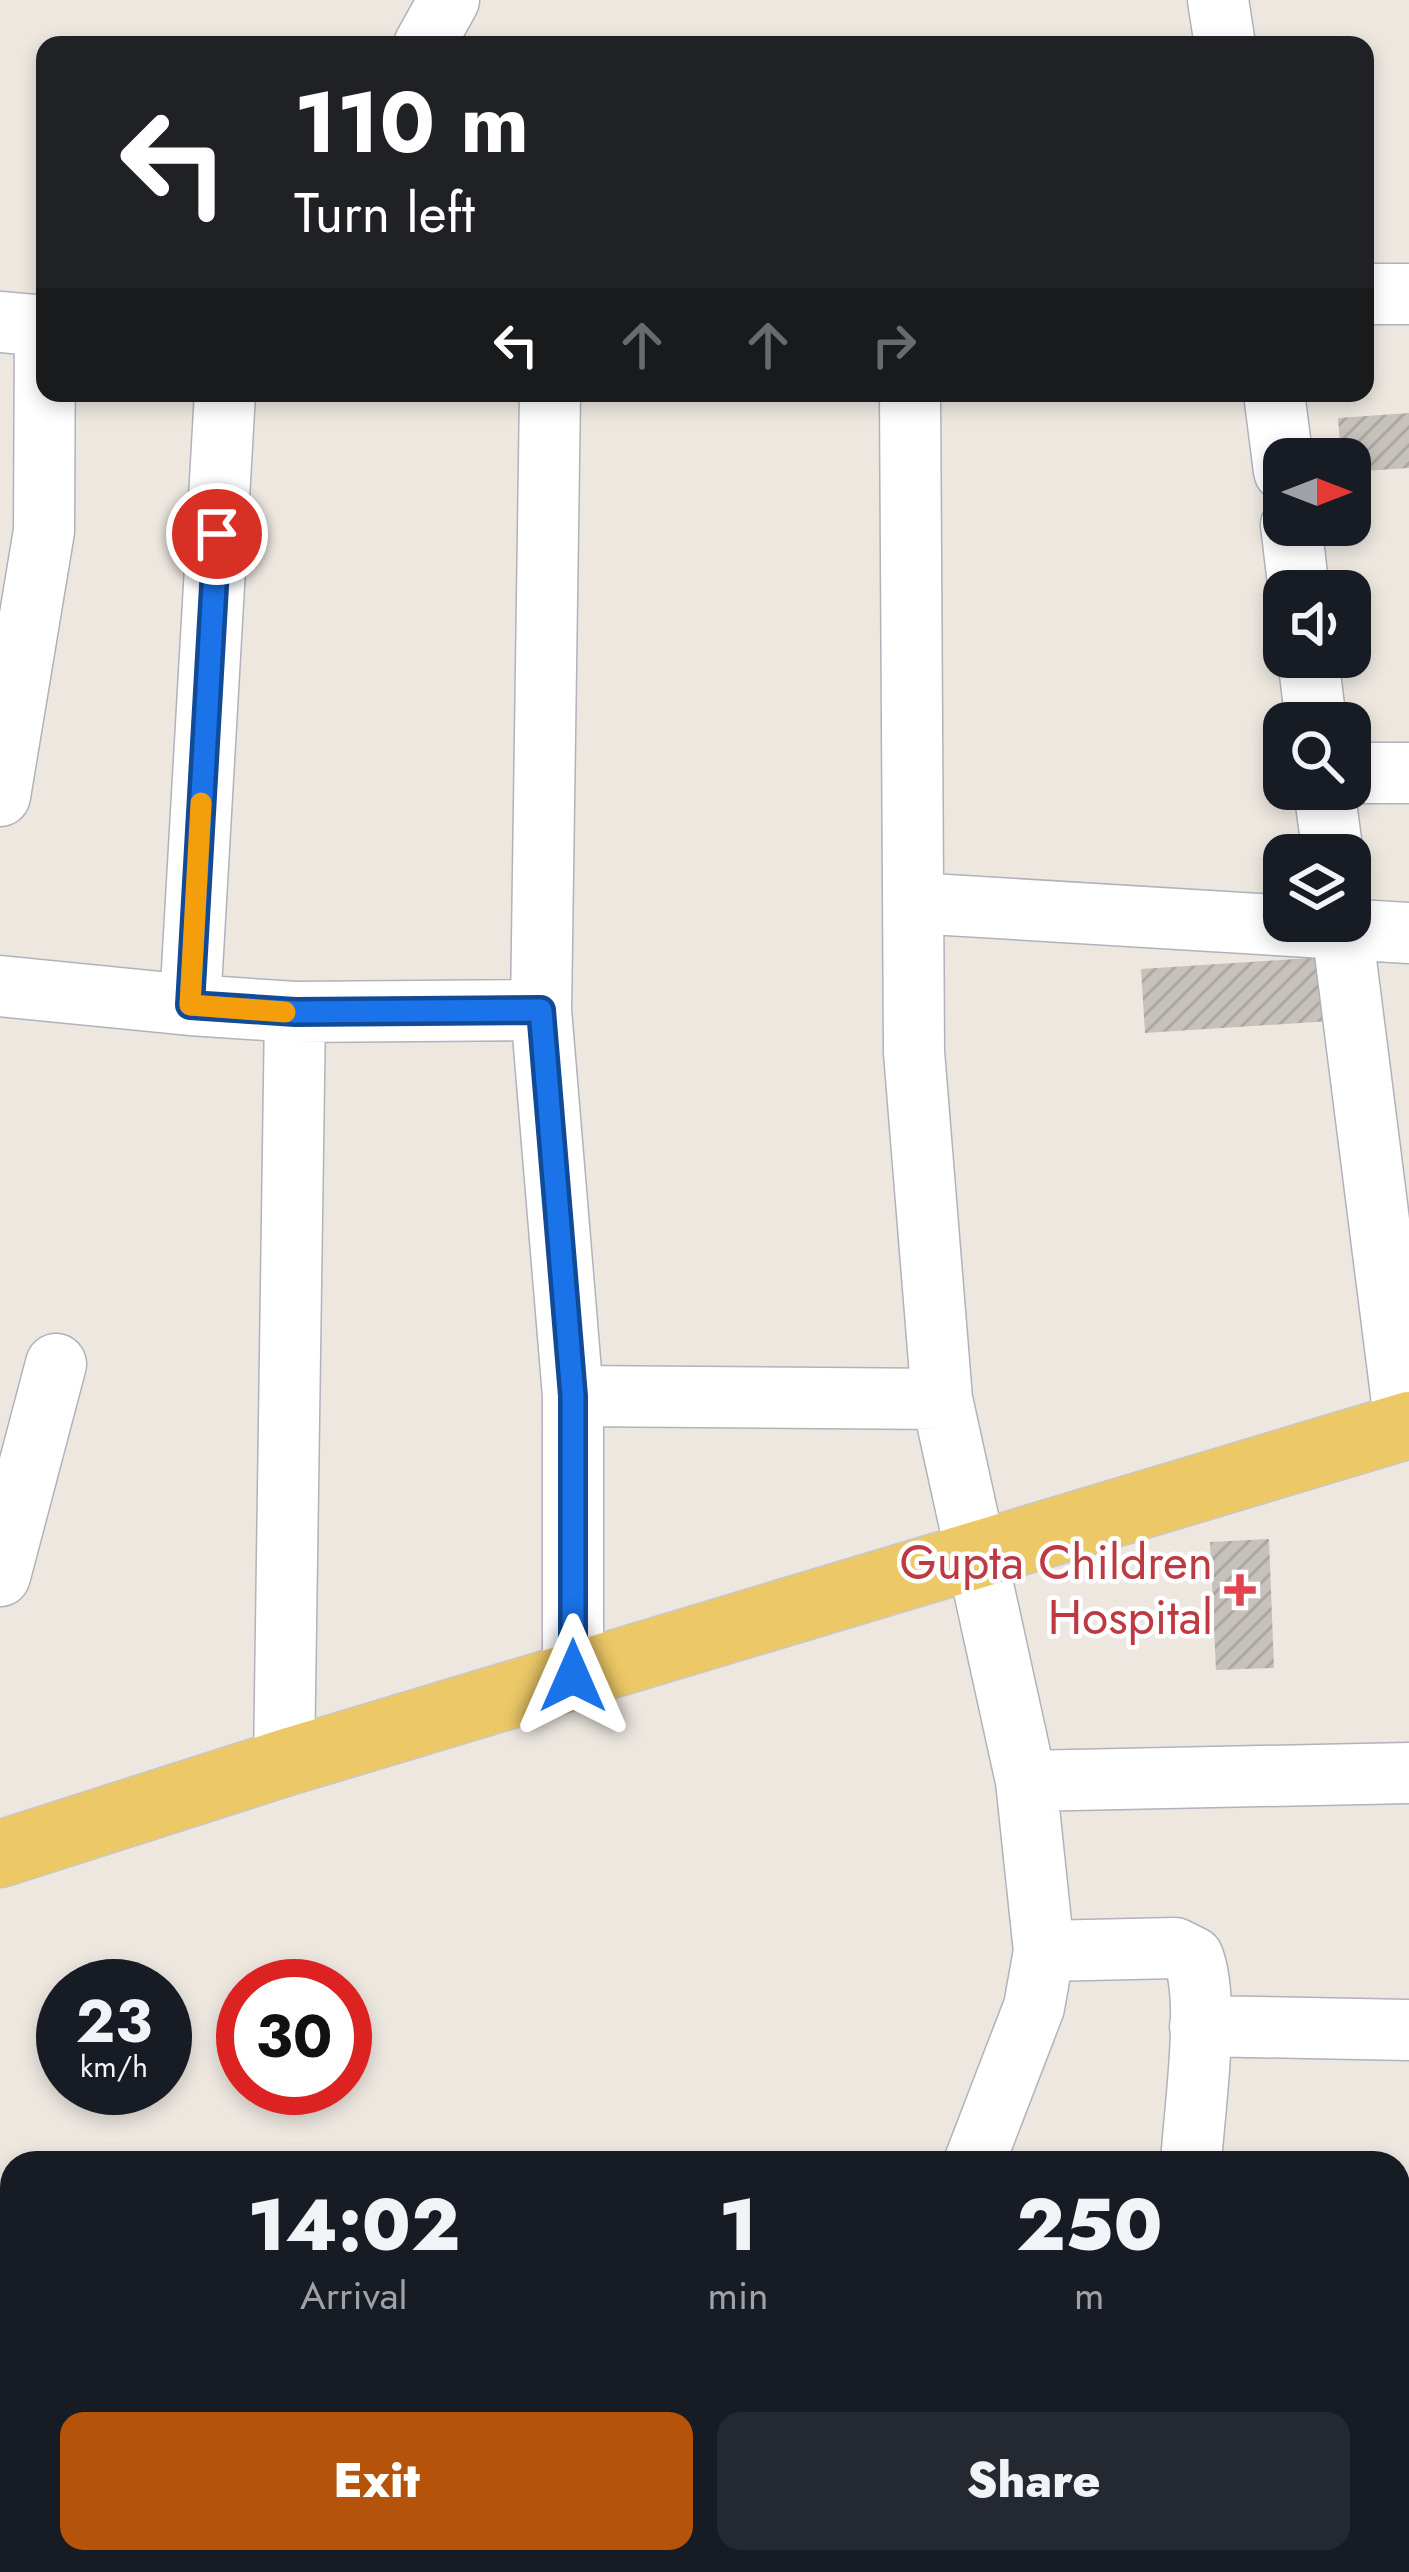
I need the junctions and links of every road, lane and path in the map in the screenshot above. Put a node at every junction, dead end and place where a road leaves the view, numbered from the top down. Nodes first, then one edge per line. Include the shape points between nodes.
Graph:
1 (449, 0) edge
2 (1218, 0) edge
3 (429, 36) edge
4 (1224, 36) edge
5 (1374, 294) edge
6 (1409, 294) edge
7 (0, 322) edge
8 (36, 325) edge
9 (45, 402) edge
10 (224, 402) edge
11 (550, 402) edge
12 (910, 402) edge
13 (1275, 402) edge
14 (1280, 438) edge
15 (1371, 773) edge
16 (1409, 773) edge
17 (0, 796) edge
18 (914, 903) junction
19 (1263, 921) edge
20 (1371, 928) edge
21 (1409, 933) edge
22 (1344, 942) edge
23 (0, 986) edge
24 (190, 1005) junction
25 (541, 1010) junction
26 (295, 1012) junction
27 (56, 1364) dead end
28 (573, 1396) junction
29 (942, 1399) junction
30 (1407, 1425) edge
31 (977, 1555) junction
32 (0, 1576) edge
33 (573, 1676) junction
34 (284, 1763) junction
35 (1409, 1773) edge
36 (1026, 1781) junction
37 (0, 1854) edge
38 (1044, 1952) junction
39 (1199, 2026) junction
40 (1409, 2030) edge
41 (979, 2151) edge
42 (1192, 2151) edge

1 - 3 street
2 - 4 street
5 - 6 street
7 - 8 street
9 - 17 street via 44,531
10 - 24 street
11 - 25 street
12 - 18 street
13 - 14 street
15 - 16 street
18 - 19 street
18 - 29 street via 914,1052
20 - 21 street
22 - 30 street
23 - 24 street
24 - 26 street
25 - 26 street
25 - 28 street
26 - 34 street
27 - 32 street
28 - 29 street
28 - 33 street
29 - 31 street
30 - 31 main road
31 - 33 main road
31 - 36 street
33 - 34 main road
34 - 37 main road
35 - 36 street
36 - 38 street
38 - 39 street via 1175,1948 1193,1957
38 - 41 street via 1034,2007
39 - 40 street
39 - 42 street

